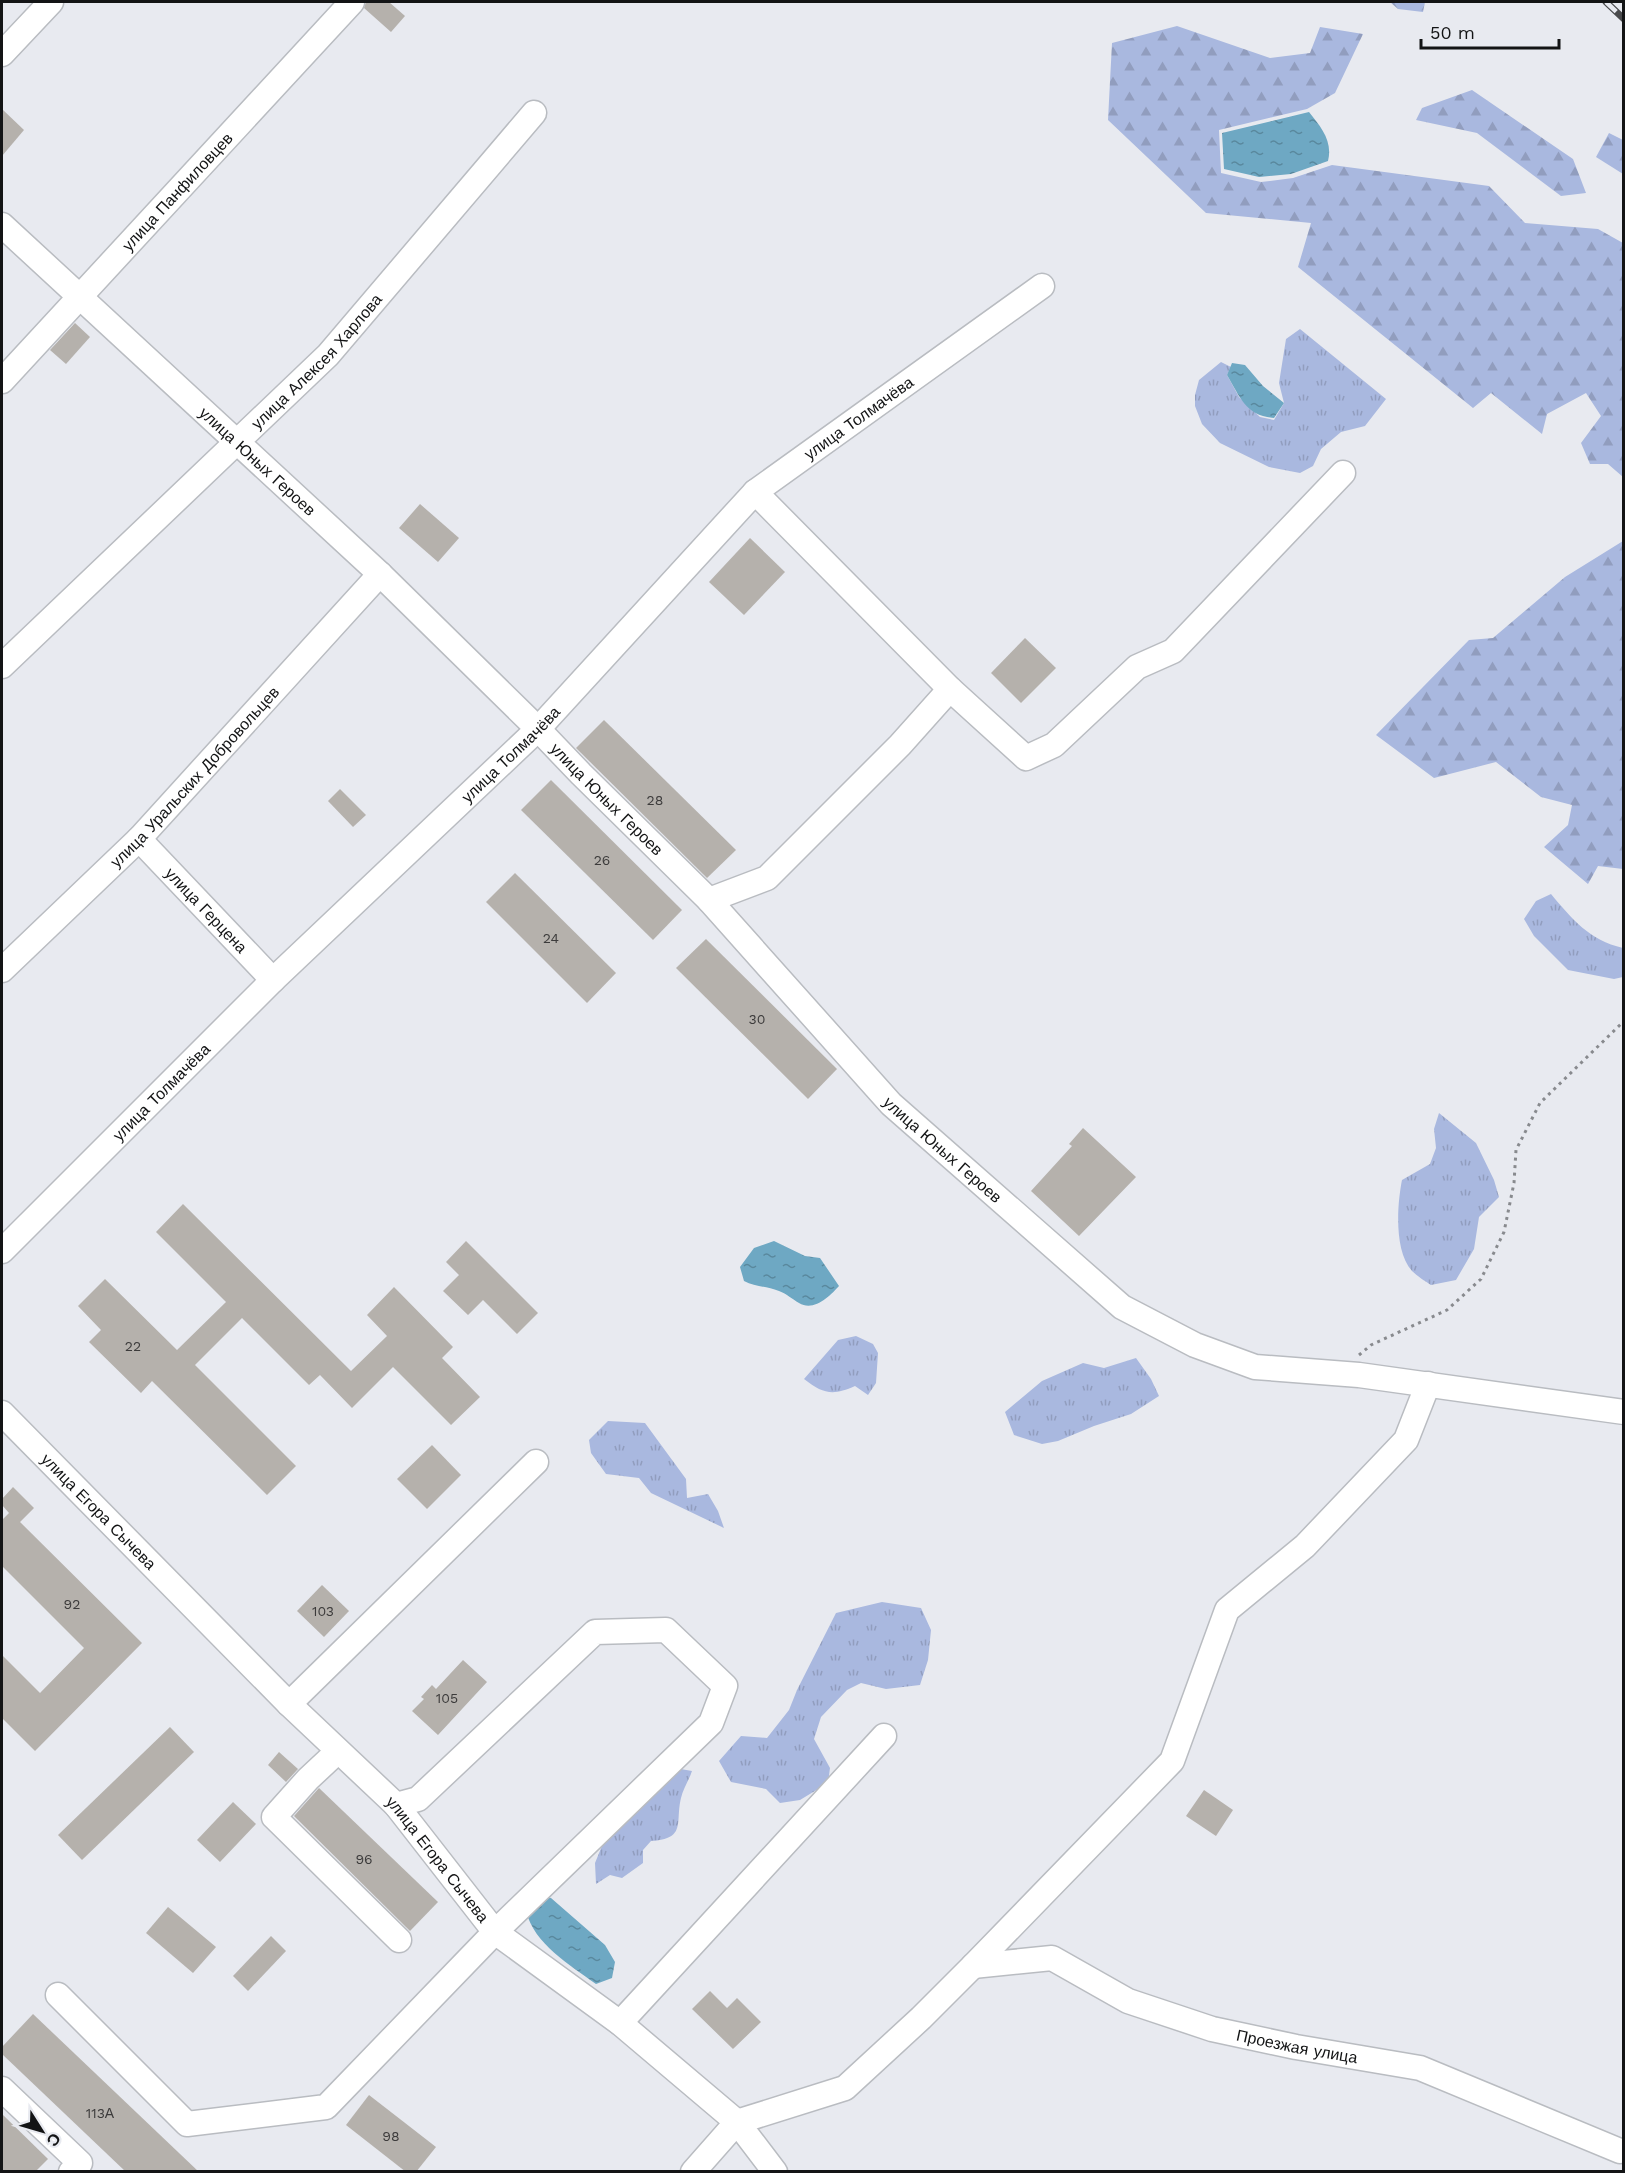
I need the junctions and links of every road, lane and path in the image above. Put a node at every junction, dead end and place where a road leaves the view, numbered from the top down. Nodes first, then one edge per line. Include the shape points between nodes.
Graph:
1 (51, 2) edge
2 (352, 2) edge
3 (2, 54) edge
4 (534, 113) dead end
5 (2, 225) edge
6 (1042, 286) dead end
7 (80, 297) junction
8 (2, 381) edge
9 (237, 444) junction
10 (1343, 473) dead end
11 (755, 492) junction
12 (380, 574) junction
13 (2, 666) edge
14 (950, 689) junction
15 (538, 729) junction
16 (139, 838) junction
17 (709, 900) junction
18 (2, 970) edge
19 (273, 980) junction
20 (1623, 1021) edge
21 (2, 1251) edge
22 (1336, 1373) junction
23 (1428, 1384) junction
24 (1623, 1412) edge
25 (2, 1413) edge
26 (536, 1462) dead end
27 (289, 1704) junction
28 (884, 1736) dead end
29 (338, 1751) junction
30 (396, 1805) junction
31 (495, 1932) junction
32 (399, 1940) dead end
33 (973, 1966) junction
34 (58, 1995) dead end
35 (620, 2023) junction
36 (2, 2089) edge
37 (737, 2122) junction
38 (1620, 2151) dead end
39 (72, 2172) edge
40 (693, 2172) edge
41 (776, 2172) edge

1 - 3 street
2 - 7 street, улица Панфиловцев
4 - 9 street, улица Алексея Харлова via 328,355
5 - 7 street, улица Юных Героев
6 - 11 street, улица Толмачёва
7 - 8 street, улица Панфиловцев
7 - 9 street, улица Юных Героев
9 - 12 street, улица Юных Героев
9 - 13 street, улица Алексея Харлова
10 - 14 street via 1173,651 1137,667 1054,745 1026,758
11 - 14 street
11 - 15 street, улица Толмачёва
12 - 15 street, улица Юных Героев
12 - 16 street, улица Уральских Добровольцев
14 - 17 street via 900,745 767,878
15 - 17 street, улица Юных Героев
15 - 19 street, улица Толмачёва
16 - 18 street, улица Уральских Добровольцев
16 - 19 street, улица Герцена
17 - 22 street, улица Юных Героев via 891,1104 1122,1307 1195,1345 1255,1367
19 - 21 street, улица Толмачёва
20 - 22 path via 1540,1103 1516,1150 1504,1232 1481,1279 1447,1310 1371,1345
22 - 23 street, улица Юных Героев
23 - 24 street, улица Юных Героев
23 - 33 street via 1406,1440 1305,1546 1227,1610 1172,1761
25 - 27 street, улица Егора Сычева
26 - 27 street
27 - 29 street, улица Егора Сычева
28 - 35 street
29 - 30 street, улица Егора Сычева
29 - 32 street via 274,1817
30 - 31 street, улица Егора Сычева
30 - 31 street via 418,1799 595,1632 666,1630 725,1686 711,1723
31 - 34 street, улица Егора Сычева via 326,2107 187,2124
31 - 35 street
33 - 37 street via 845,2088
33 - 38 street, Проезжая улица via 1052,1958 1128,2001 1212,2029 1420,2068
35 - 37 street
36 - 39 street via 80,2163
37 - 40 street
37 - 41 street

